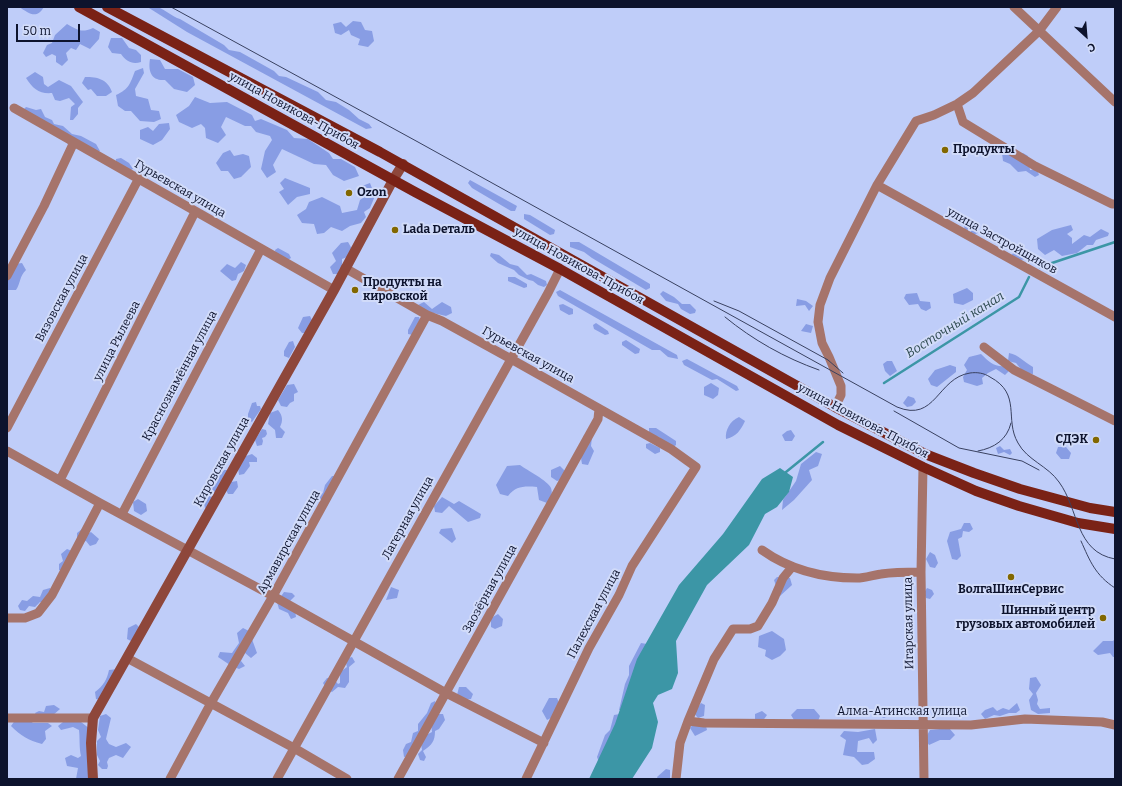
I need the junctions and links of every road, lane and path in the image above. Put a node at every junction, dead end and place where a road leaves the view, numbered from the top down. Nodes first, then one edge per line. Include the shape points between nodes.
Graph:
1 (79, 7) edge
2 (107, 7) edge
3 (1014, 7) edge
4 (1056, 7) edge
5 (1040, 31) junction
6 (1115, 102) edge
7 (957, 104) junction
8 (14, 108) dead end
9 (74, 142) junction
10 (403, 164) junction
11 (139, 178) junction
12 (393, 180) junction
13 (877, 186) junction
14 (1115, 204) edge
15 (196, 212) junction
16 (260, 248) junction
17 (345, 268) junction
18 (560, 269) junction
19 (7, 276) edge
20 (334, 290) junction
21 (428, 315) junction
22 (1115, 317) edge
23 (984, 347) dead end
24 (511, 359) junction
25 (835, 407) junction
26 (599, 409) junction
27 (1115, 421) edge
28 (7, 428) edge
29 (7, 451) edge
30 (696, 467) joint
31 (923, 468) junction
32 (60, 480) junction
33 (100, 503) junction
34 (1114, 510) edge
35 (122, 514) junction
36 (1115, 529) edge
37 (187, 550) junction
38 (762, 550) dead end
39 (792, 567) junction
40 (921, 572) junction
41 (273, 596) junction
42 (7, 618) edge
43 (354, 640) junction
44 (127, 658) junction
45 (446, 693) junction
46 (212, 703) junction
47 (7, 718) edge
48 (94, 718) junction
49 (688, 721) junction
50 (923, 725) junction
51 (1115, 725) edge
52 (544, 743) junction
53 (294, 748) junction
54 (93, 779) edge
55 (170, 779) edge
56 (277, 779) edge
57 (347, 779) edge
58 (398, 779) edge
59 (526, 779) edge
60 (676, 779) edge
61 (924, 779) edge

1 - 12 main road, улица Новикова-Прибоя
2 - 10 main road, улица Новикова-Прибоя
3 - 5 street
4 - 5 street
5 - 6 street
5 - 7 street via 973,93
7 - 13 street via 916,121
7 - 14 street via 963,122 1035,166
8 - 9 street, Гурьевская улица
9 - 11 street, Гурьевская улица
9 - 19 street
10 - 12 street, Кировская улица
10 - 25 main road, улица Новикова-Прибоя
11 - 15 street, Гурьевская улица
11 - 28 street, Вязовская улица
12 - 17 street, Кировская улица
12 - 18 main road, улица Новикова-Прибоя
13 - 22 street, улица Застройщиков
13 - 25 street via 830,278 820,304 818,322 822,343 841,386 841,395
15 - 16 street, Гурьевская улица
15 - 32 street, улица Рылеева
16 - 20 street, Гурьевская улица
16 - 35 street, Краснознамённая улица
17 - 20 street, Кировская улица
17 - 21 street, Гурьевская улица
18 - 24 street, Лагерная улица
18 - 31 main road, улица Новикова-Прибоя via 838,425
20 - 37 street, Кировская улица
21 - 24 street, Гурьевская улица
21 - 41 street, Армавирская улица
23 - 27 street via 1014,370
24 - 26 street, Гурьевская улица
24 - 43 street, Лагерная улица
25 - 34 main road, улица Новикова-Прибоя via 925,454 989,478 1069,503
26 - 30 street, Гурьевская улица via 671,449
26 - 45 street, Заозёрная улица via 598,418
29 - 32 street
30 - 52 street, Палехская улица via 632,566
31 - 36 main road, улица Новикова-Прибоя via 1019,506 1078,523
31 - 40 street, Игарская улица
32 - 33 street
33 - 35 street
33 - 42 street via 52,595 38,613 25,618
35 - 37 street
37 - 41 street
37 - 44 street, Кировская улица
38 - 39 street
39 - 40 street via 813,574 858,578
39 - 49 street via 783,578 758,626 750,629 733,629 714,659
40 - 50 street, Игарская улица
41 - 43 street
41 - 46 street, Армавирская улица
43 - 45 street
43 - 53 street, Лагерная улица
44 - 46 street
44 - 48 street, Кировская улица
45 - 52 street
45 - 58 street, Заозёрная улица
46 - 53 street
46 - 55 street, Армавирская улица
47 - 48 street
48 - 54 street, Кировская улица via 91,743
49 - 50 street, Алма-Атинская улица
49 - 60 street via 680,743
50 - 51 street, Алма-Атинская улица via 971,725 1025,719 1102,722
50 - 61 street, Игарская улица
52 - 59 street, Палехская улица
53 - 56 street, Лагерная улица
53 - 57 street

